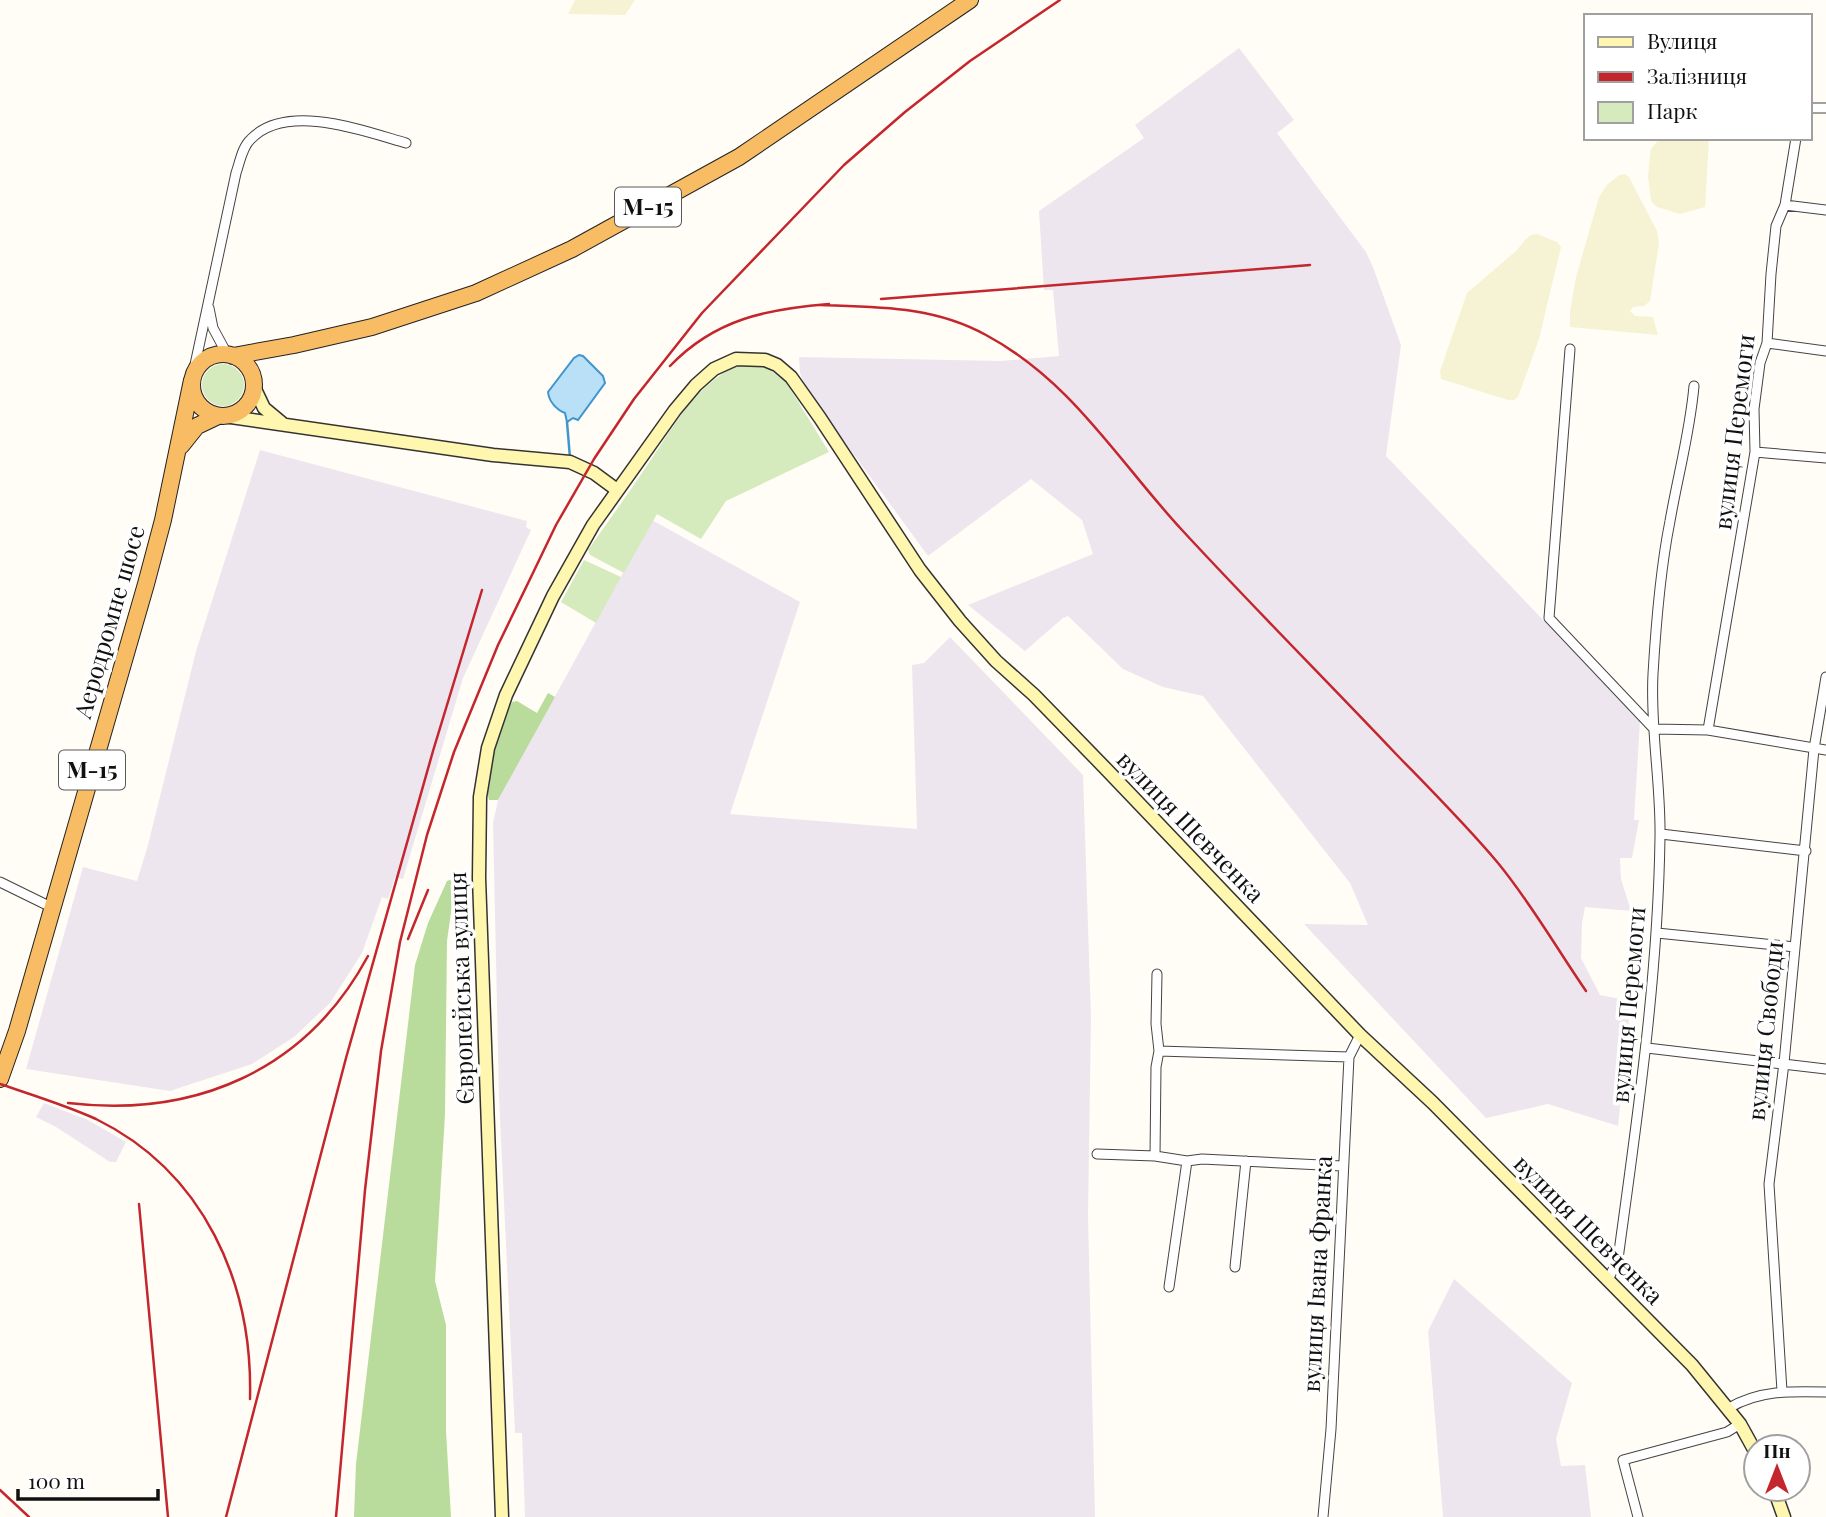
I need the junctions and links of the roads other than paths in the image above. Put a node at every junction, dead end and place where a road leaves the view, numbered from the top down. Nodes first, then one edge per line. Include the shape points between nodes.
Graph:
1 (970, 0) edge
2 (1796, 140) edge
3 (406, 143) dead end
4 (1785, 205) junction
5 (1826, 210) edge
6 (209, 298) junction
7 (1767, 343) junction
8 (294, 345) junction
9 (1570, 349) dead end
10 (1826, 351) edge
11 (230, 355) junction
12 (192, 377) junction
13 (254, 385) junction
14 (1694, 386) dead end
15 (221, 416) junction
16 (293, 426) junction
17 (1755, 452) junction
18 (177, 458) junction
19 (1826, 458) edge
20 (617, 490) junction
21 (1826, 677) edge
22 (1654, 729) junction
23 (1708, 730) junction
24 (1814, 749) junction
25 (1826, 751) edge
26 (1661, 834) junction
27 (1806, 851) junction
28 (0, 882) edge
29 (53, 908) junction
30 (1657, 933) junction
31 (1795, 947) junction
32 (1157, 974) dead end
33 (1360, 1035) junction
34 (1647, 1048) junction
35 (1159, 1051) junction
36 (1349, 1057) junction
37 (1784, 1063) junction
38 (1826, 1069) edge
39 (0, 1080) edge
40 (1097, 1154) dead end
41 (1155, 1156) junction
42 (1187, 1161) junction
43 (1246, 1161) junction
44 (1342, 1166) junction
45 (1235, 1267) dead end
46 (1608, 1280) junction
47 (1169, 1287) dead end
48 (1782, 1391) junction
49 (1826, 1392) edge
50 (1729, 1408) junction
51 (1740, 1424) junction
52 (1745, 1433) edge
53 (502, 1517) edge
54 (1324, 1517) edge
55 (1639, 1517) edge

1 - 8 highway, М-15 via 738,157 572,249 476,293 372,327
2 - 4 street, вулиця Перемоги
3 - 6 street, Аеродромне шосе via 372,132 298,120 275,124 250,140 236,173
4 - 5 street
4 - 7 street, вулиця Перемоги via 1776,226
6 - 11 street, Аеродромне шосе via 213,328
6 - 12 street, Аеродромне шосе
7 - 10 street
7 - 17 street, вулиця Перемоги via 1754,409
8 - 11 highway, М-15
8 - 13 highway, М-15 via 266,362
9 - 22 street via 1549,618
11 - 12 highway, М-15 via 209,357
11 - 13 highway via 247,366
12 - 15 highway via 197,404
12 - 18 highway, Аеродромне шосе / М-15
13 - 15 highway, М-15 via 242,410
13 - 16 main road via 264,408
14 - 22 street, вулиця Перемоги via 1659,601
15 - 16 main road
15 - 18 highway, Аеродромне шосе / М-15 via 203,421 191,431
16 - 20 main road via 570,462
17 - 19 street
17 - 23 street, вулиця Перемоги
18 - 29 highway, Аеродромне шосе / М-15 via 146,584
20 - 33 main road, вулиця Шевченка via 675,410 714,369 744,358 777,365 791,377 920,570 960,621
20 - 53 main road, Європейська вулиця via 553,597 506,695 481,785 481,972
21 - 24 street, вулиця Свободи
22 - 23 street
22 - 26 street, вулиця Перемоги
23 - 24 street
24 - 25 street
24 - 27 street, вулиця Свободи
26 - 27 street
26 - 30 street, вулиця Перемоги
27 - 31 street, вулиця Свободи
28 - 29 street
29 - 39 highway, Аеродромне шосе / М-15
30 - 31 street
30 - 34 street, вулиця Перемоги
31 - 37 street, вулиця Свободи
32 - 35 street
33 - 36 street, вулиця Івана Франка
33 - 46 main road, вулиця Шевченка
34 - 37 street
34 - 46 street, вулиця Перемоги via 1618,1259
35 - 36 street
35 - 41 street
36 - 44 street, вулиця Івана Франка
37 - 38 street
37 - 48 street, вулиця Свободи via 1769,1184
40 - 41 street
41 - 42 street
42 - 43 street
42 - 47 street
43 - 44 street
43 - 45 street
44 - 54 street, вулиця Івана Франка
46 - 50 main road, вулиця Шевченка
48 - 49 street
48 - 50 street
50 - 51 main road, вулиця Шевченка
51 - 52 main road, вулиця Шевченка
51 - 55 street via 1727,1432 1623,1460

